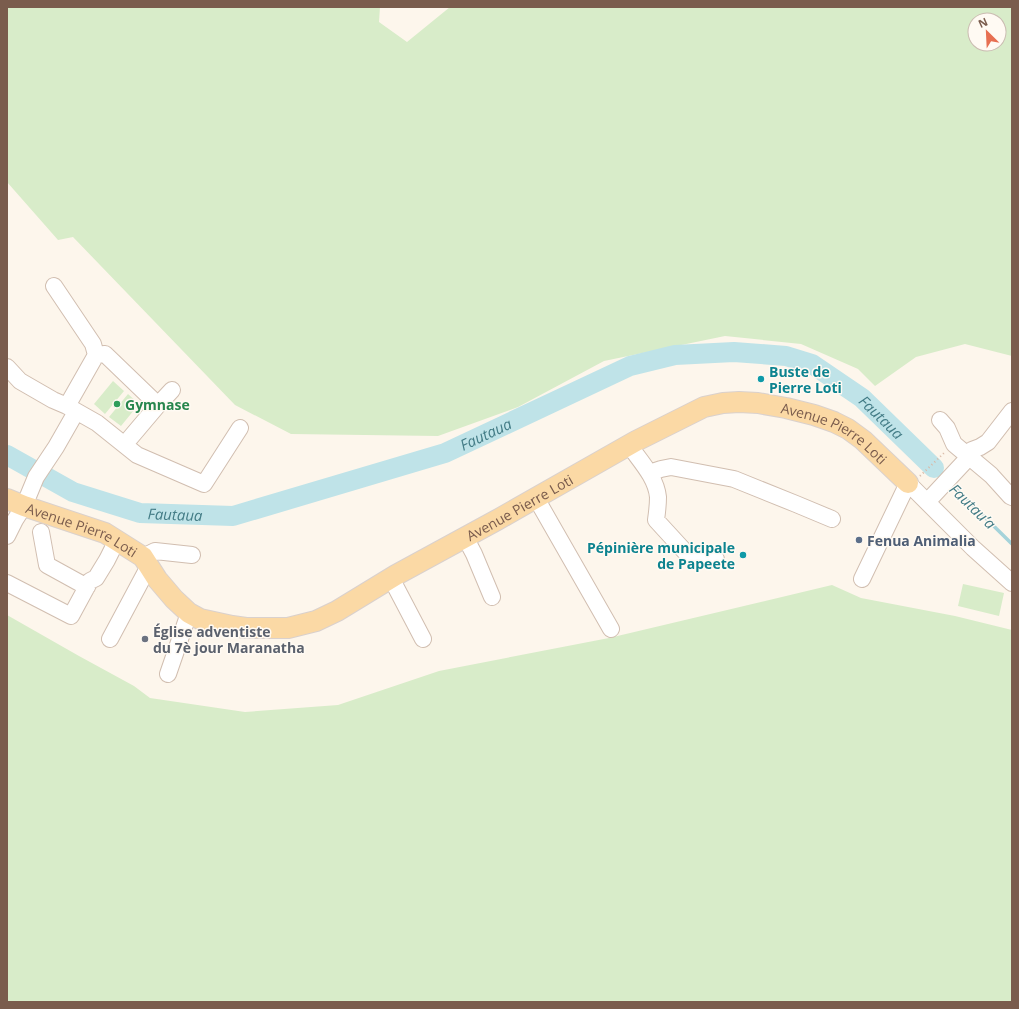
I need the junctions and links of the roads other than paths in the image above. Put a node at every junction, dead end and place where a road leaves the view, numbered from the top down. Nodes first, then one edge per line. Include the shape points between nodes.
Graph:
1 (54, 286) dead end
2 (96, 355) junction
3 (7, 367) edge
4 (172, 390) dead end
5 (158, 405) junction
6 (72, 409) junction
7 (1012, 411) edge
8 (940, 420) dead end
9 (240, 428) dead end
10 (125, 444) junction
11 (629, 445) junction
12 (965, 460) junction
13 (649, 473) junction
14 (914, 479) junction
15 (1012, 497) edge
16 (536, 498) junction
17 (928, 502) junction
18 (16, 503) edge
19 (832, 519) dead end
20 (41, 532) dead end
21 (7, 536) edge
22 (465, 538) junction
23 (117, 540) junction
24 (192, 555) dead end
25 (716, 559) dead end
26 (146, 562) junction
27 (391, 578) junction
28 (862, 579) dead end
29 (7, 583) edge
30 (1012, 583) edge
31 (87, 587) junction
32 (492, 597) dead end
33 (189, 613) junction
34 (611, 629) dead end
35 (110, 639) dead end
36 (423, 639) dead end
37 (168, 674) dead end

1 - 2 street via 93,344
2 - 5 street via 105,354
2 - 6 street
3 - 6 street via 20,381
4 - 5 street
5 - 10 street
6 - 10 street via 97,423
6 - 18 street via 56,447
7 - 12 street via 988,442 972,450
8 - 12 street via 947,428 950,448
9 - 10 street via 204,484 137,455
11 - 13 street
11 - 14 main road, Avenue Pierre Loti via 704,407 723,403 758,403 814,415 848,428
11 - 16 main road, Avenue Pierre Loti
12 - 15 street via 991,475
12 - 17 street
13 - 19 street via 671,467 734,479
13 - 25 street via 658,498 656,520 689,556
14 - 17 street, Avenue Pierre Loti
14 - 28 street
16 - 22 main road, Avenue Pierre Loti
16 - 34 street
17 - 30 street, Avenue Pierre Loti
18 - 21 street via 15,520
18 - 23 main road, Avenue Pierre Loti via 105,533
20 - 31 street via 47,565
22 - 27 main road, Avenue Pierre Loti
22 - 32 street
23 - 26 main road, Avenue Pierre Loti
23 - 31 street via 96,578 90,581
24 - 26 street via 155,551
26 - 33 main road, Avenue Pierre Loti via 166,591
26 - 35 street
27 - 33 main road, Avenue Pierre Loti via 337,611 316,621 288,628 232,626 200,619
27 - 36 street
29 - 31 street via 72,616
33 - 37 street

